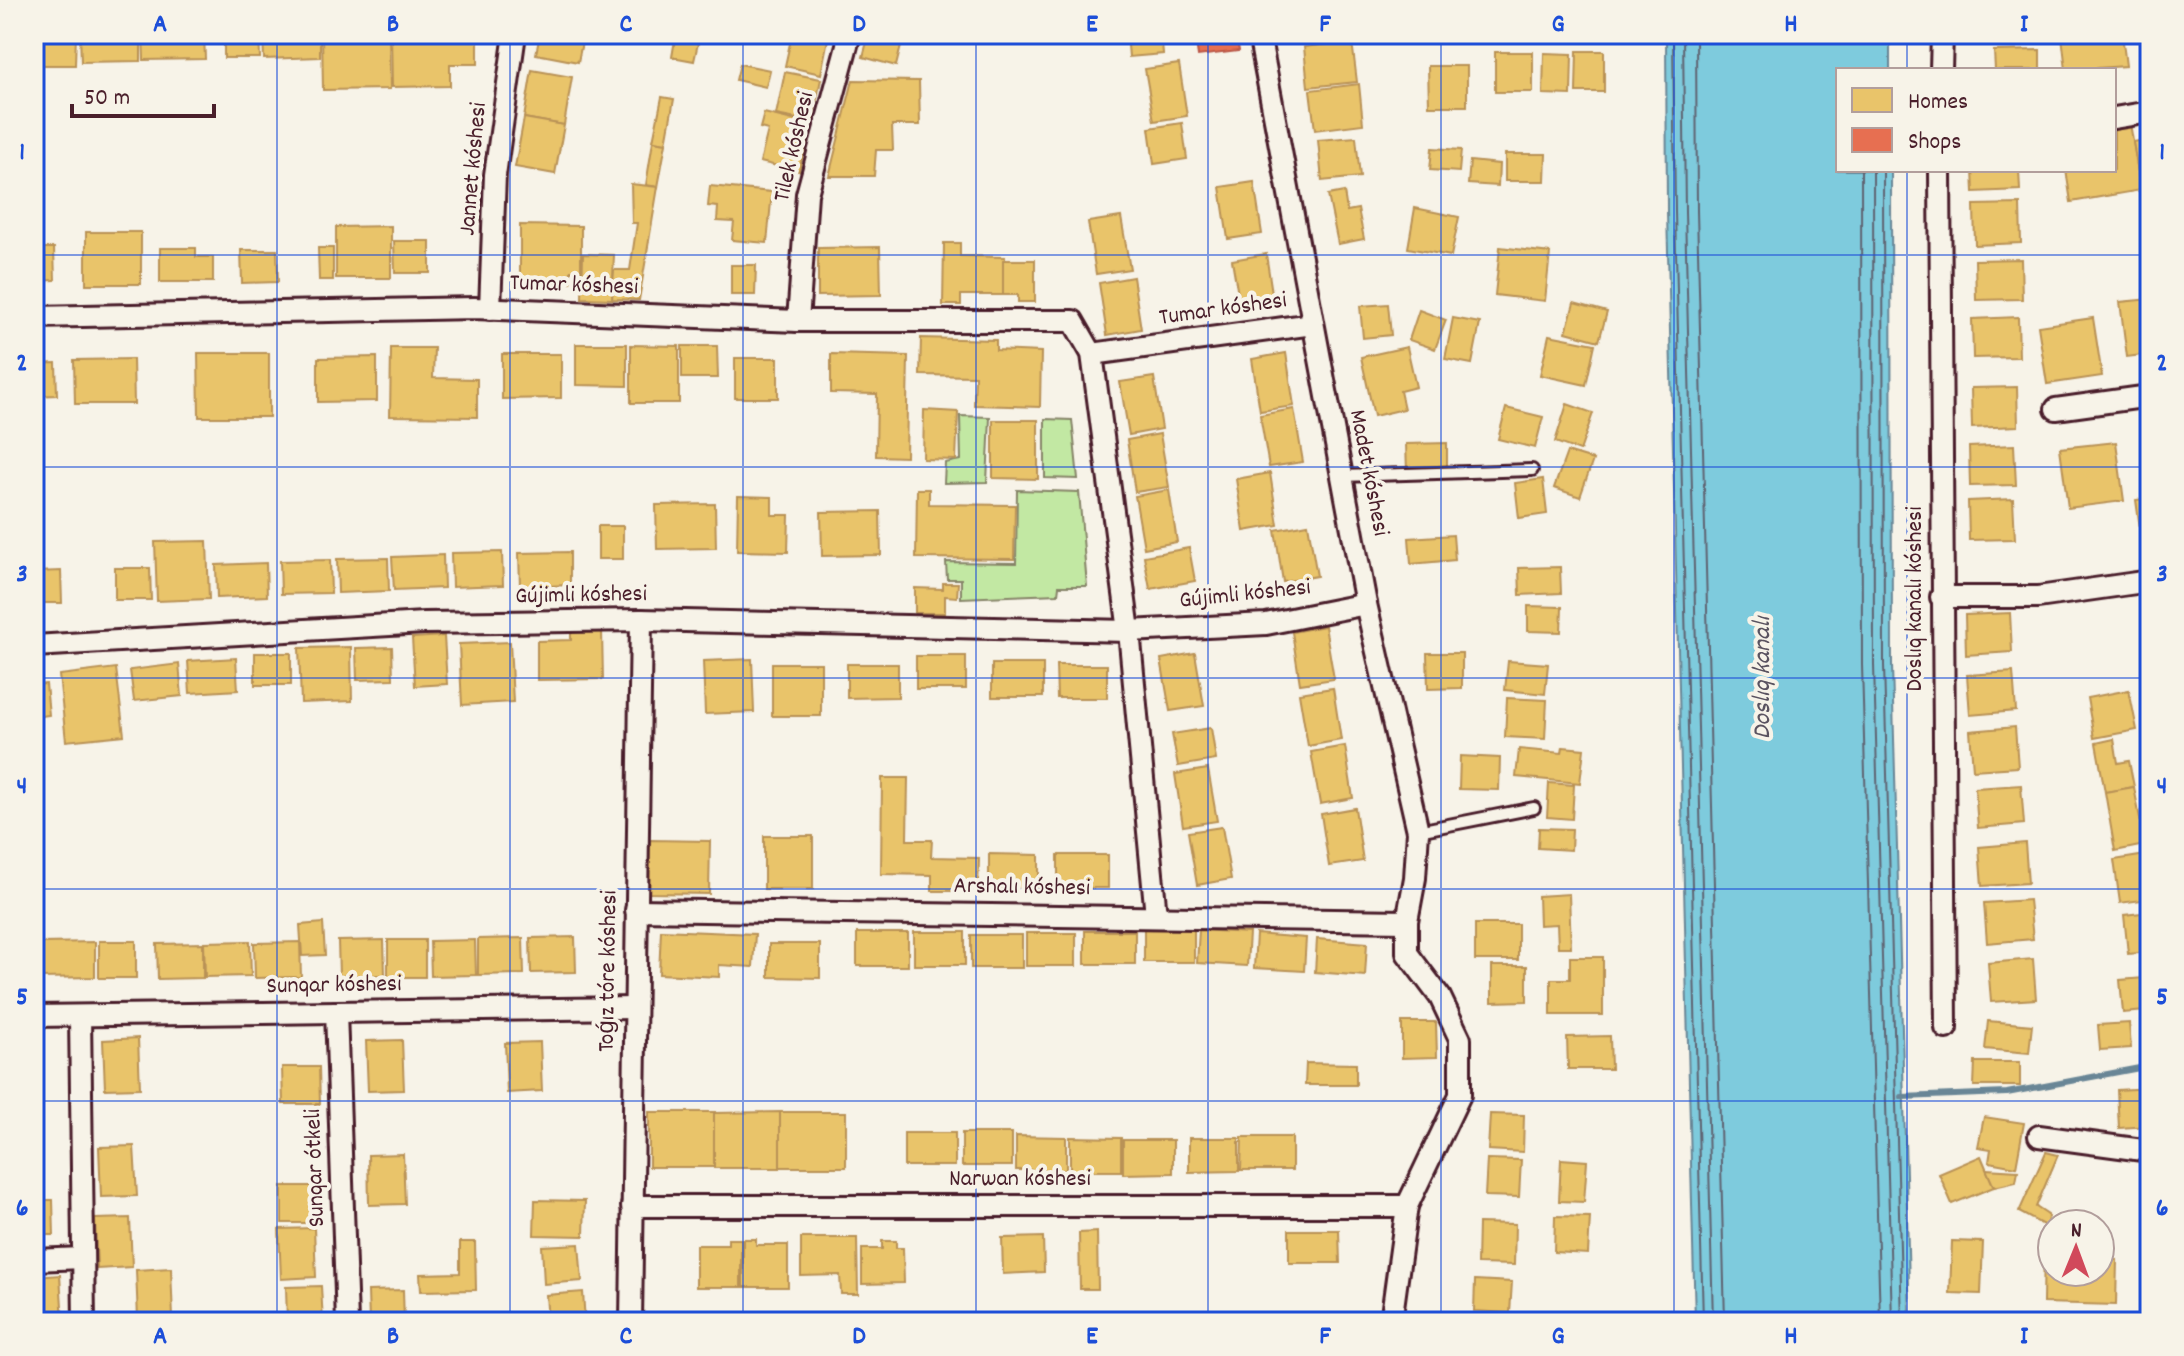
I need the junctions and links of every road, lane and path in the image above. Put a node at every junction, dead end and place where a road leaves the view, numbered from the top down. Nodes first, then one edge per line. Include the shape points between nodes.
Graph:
1 (515, 34) edge
2 (850, 34) edge
3 (1259, 34) edge
4 (1942, 34) edge
5 (1941, 68) edge
6 (2150, 112) edge
7 (2116, 118) edge
8 (1940, 172) edge
9 (490, 309) junction
10 (34, 317) edge
11 (798, 321) junction
12 (1313, 324) junction
13 (1092, 354) junction
14 (2150, 396) edge
15 (2056, 409) dead end
16 (1532, 470) dead end
17 (1342, 476) junction
18 (2150, 581) edge
19 (1941, 597) junction
20 (1366, 604) junction
21 (641, 620) junction
22 (1129, 631) junction
23 (34, 646) edge
24 (1534, 808) dead end
25 (1418, 831) junction
26 (636, 910) junction
27 (1156, 916) junction
28 (1407, 921) junction
29 (635, 1008) junction
30 (336, 1012) junction
31 (34, 1016) edge
32 (80, 1016) junction
33 (1946, 1028) dead end
34 (2039, 1136) dead end
35 (2150, 1151) edge
36 (632, 1206) junction
37 (1407, 1206) junction
38 (83, 1258) junction
39 (34, 1260) edge
40 (84, 1322) edge
41 (347, 1322) edge
42 (631, 1322) edge
43 (1391, 1322) edge

1 - 9 street, Jannet kóshesi via 495,175
2 - 11 street, Tilek kóshesi via 807,194
3 - 12 street, Madet kóshesi
4 - 5 street
6 - 7 street
8 - 19 street, Doslıq kanalı kóshesi
9 - 10 street, Tumar kóshesi
9 - 11 street, Tumar kóshesi
11 - 13 street, Tumar kóshesi via 1073,321
12 - 13 street, Tumar kóshesi
12 - 17 street, Madet kóshesi
13 - 22 street, Tumar kóshesi
14 - 15 street
16 - 17 lane
17 - 20 street, Madet kóshesi
18 - 19 street via 2038,597
19 - 33 street, Doslıq kanalı kóshesi
20 - 22 street, Gújimli kóshesi via 1266,624
20 - 25 street, Madet kóshesi
21 - 22 street, Gújimli kóshesi
21 - 23 street, Gújimli kóshesi via 424,623
21 - 26 street, Toǵız tóre kóshesi
22 - 27 street
24 - 25 lane
25 - 28 street, Madet kóshesi
26 - 27 street, Arshalı kóshesi
26 - 29 street, Toǵız tóre kóshesi
27 - 28 street, Arshalı kóshesi
28 - 37 street, Madet kóshesi via 1407,953 1440,997 1460,1039 1460,1095
29 - 30 street, Sunqar kóshesi
29 - 36 street, Toǵız tóre kóshesi
30 - 32 street, Sunqar kóshesi
30 - 41 street, Sunqar ótkeli
31 - 32 street, Sunqar kóshesi
32 - 38 street
34 - 35 street
36 - 37 street, Narwan kóshesi
36 - 42 street, Toǵız tóre kóshesi
37 - 43 street, Madet kóshesi
38 - 39 street
38 - 40 street

